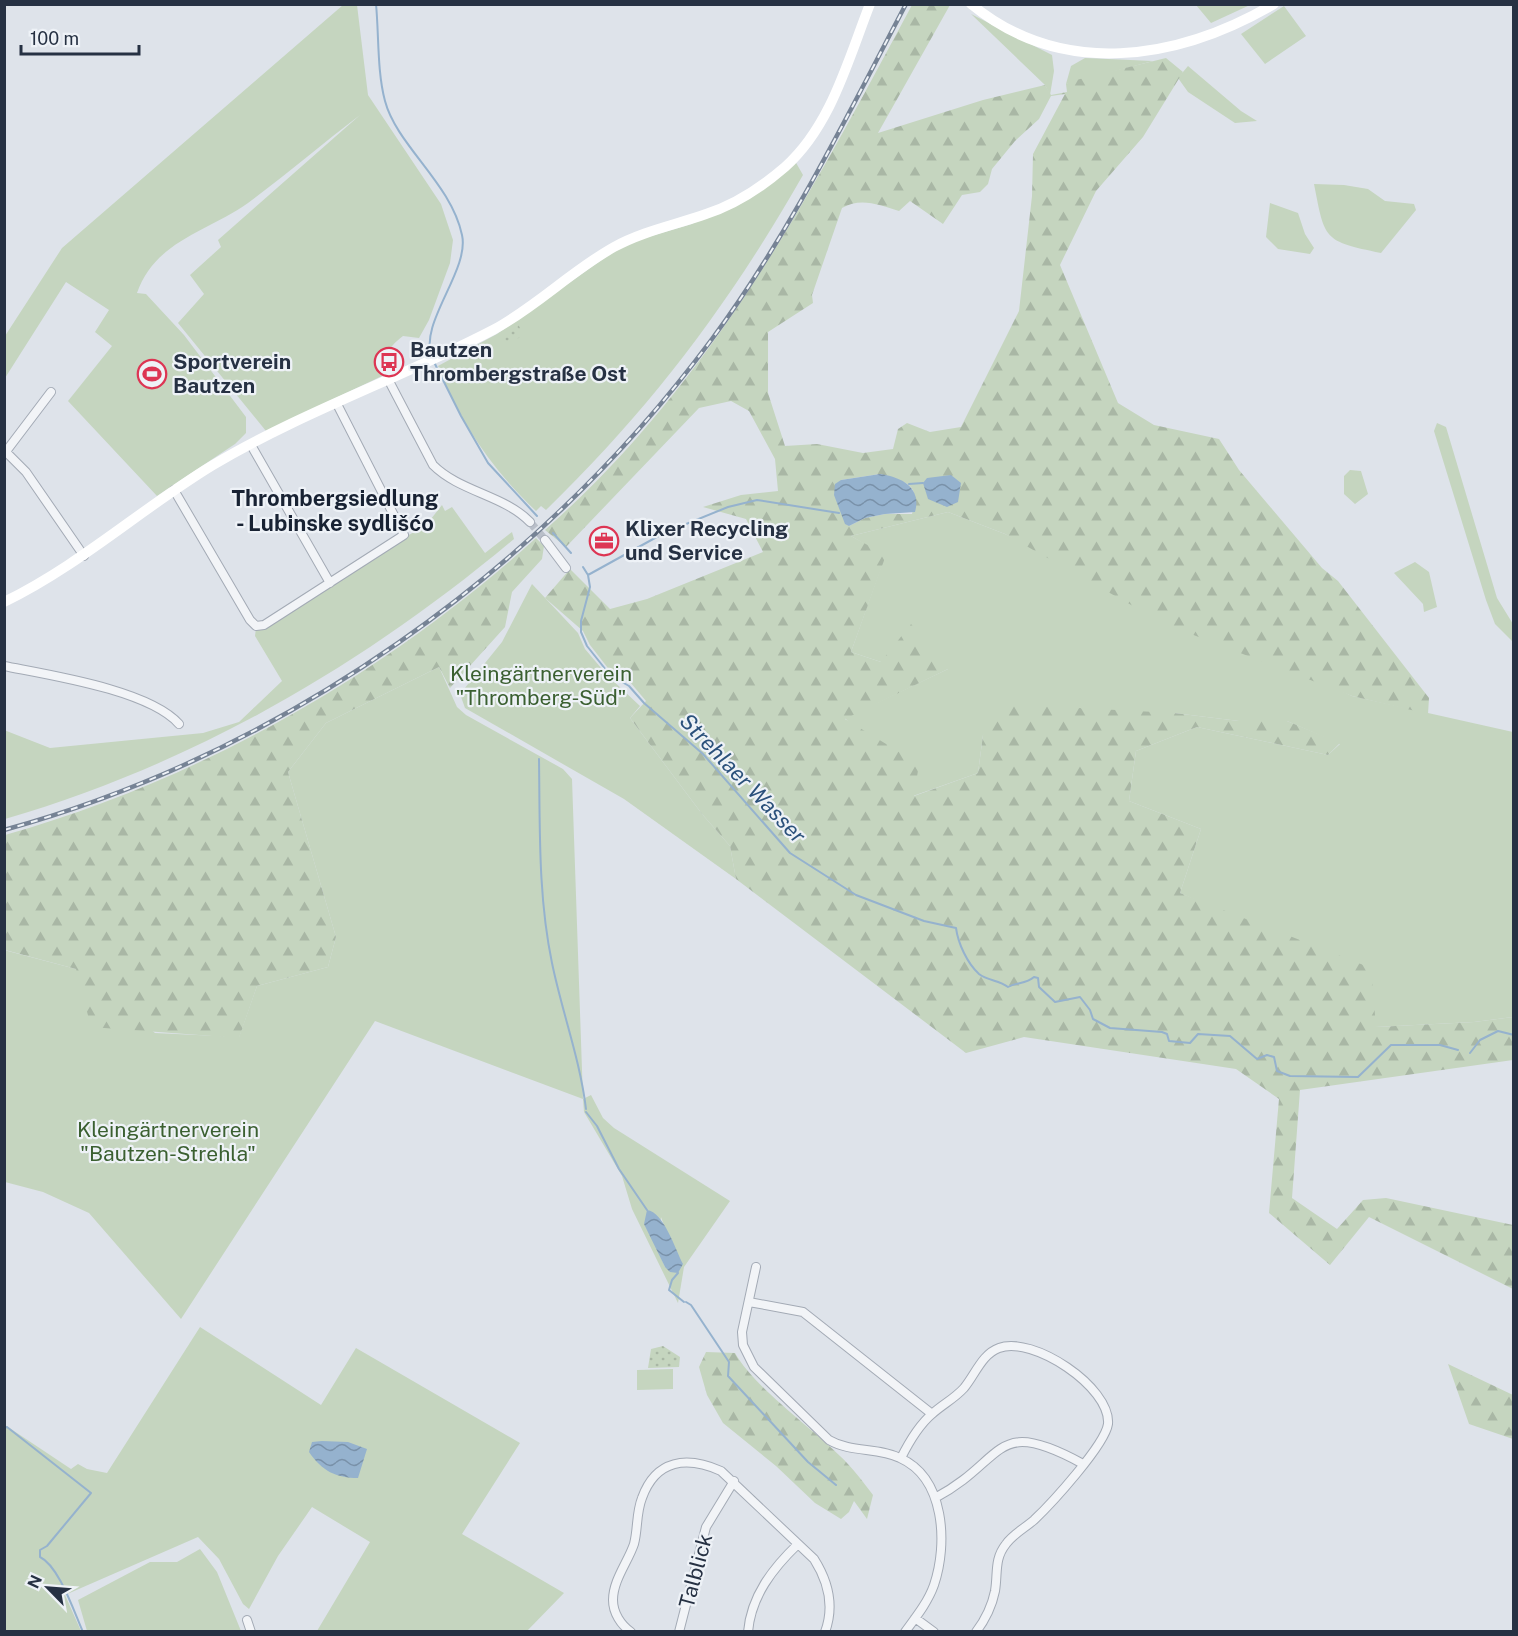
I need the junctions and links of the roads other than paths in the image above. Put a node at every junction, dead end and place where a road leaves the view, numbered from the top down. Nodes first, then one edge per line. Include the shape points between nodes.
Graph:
1 (870, 4) edge
2 (970, 4) edge
3 (1274, 4) edge
4 (389, 381) junction
5 (51, 392) dead end
6 (337, 404) junction
7 (251, 445) junction
8 (5, 453) edge
9 (174, 490) junction
10 (530, 522) tunnel mouth
11 (544, 540) tunnel mouth
12 (84, 556) junction
13 (566, 567) dead end
14 (330, 583) junction
15 (4, 602) edge
16 (4, 666) edge
17 (179, 724) dead end
18 (756, 1268) dead end
19 (749, 1302) junction
20 (932, 1414) junction
21 (901, 1458) junction
22 (1083, 1464) junction
23 (734, 1481) junction
24 (936, 1498) junction
25 (798, 1544) junction
26 (915, 1618) junction
27 (247, 1620) dead end
28 (630, 1631) edge
29 (251, 1632) edge
30 (679, 1632) edge
31 (748, 1632) edge
32 (825, 1632) edge
33 (905, 1632) edge
34 (934, 1632) edge
35 (976, 1632) edge

1 - 4 street via 836,91 813,134 782,169 739,199 708,214 650,230 613,247 496,328
2 - 3 street via 1005,27 1066,50 1112,54 1168,48 1226,29
4 - 6 street
4 - 10 street via 433,465 444,477
5 - 8 street
6 - 7 street
6 - 14 street via 403,536
7 - 9 street
7 - 14 street
8 - 12 street via 26,472
9 - 12 street
9 - 14 street via 256,626 264,625
11 - 13 street
12 - 15 street via 38,586
16 - 17 street via 112,689 164,712
18 - 19 street
19 - 20 street via 803,1312
19 - 21 street via 743,1345 760,1374 839,1446
20 - 21 street
20 - 22 street via 965,1387 997,1348 1007,1345 1029,1349 1089,1384 1107,1414 1103,1438
21 - 24 street via 918,1471
22 - 24 street via 1039,1443 1014,1442 994,1451 970,1477
22 - 35 street via 1001,1551 992,1603
23 - 25 street
23 - 28 street via 721,1471 695,1463 665,1466 654,1476 642,1498 633,1545 613,1600 618,1618
23 - 30 street, Talblick via 706,1527
24 - 26 street via 941,1528 938,1570 934,1586
25 - 31 street via 770,1574 759,1593
25 - 32 street via 814,1559 828,1585 830,1611
26 - 33 street
26 - 34 street
27 - 29 street

